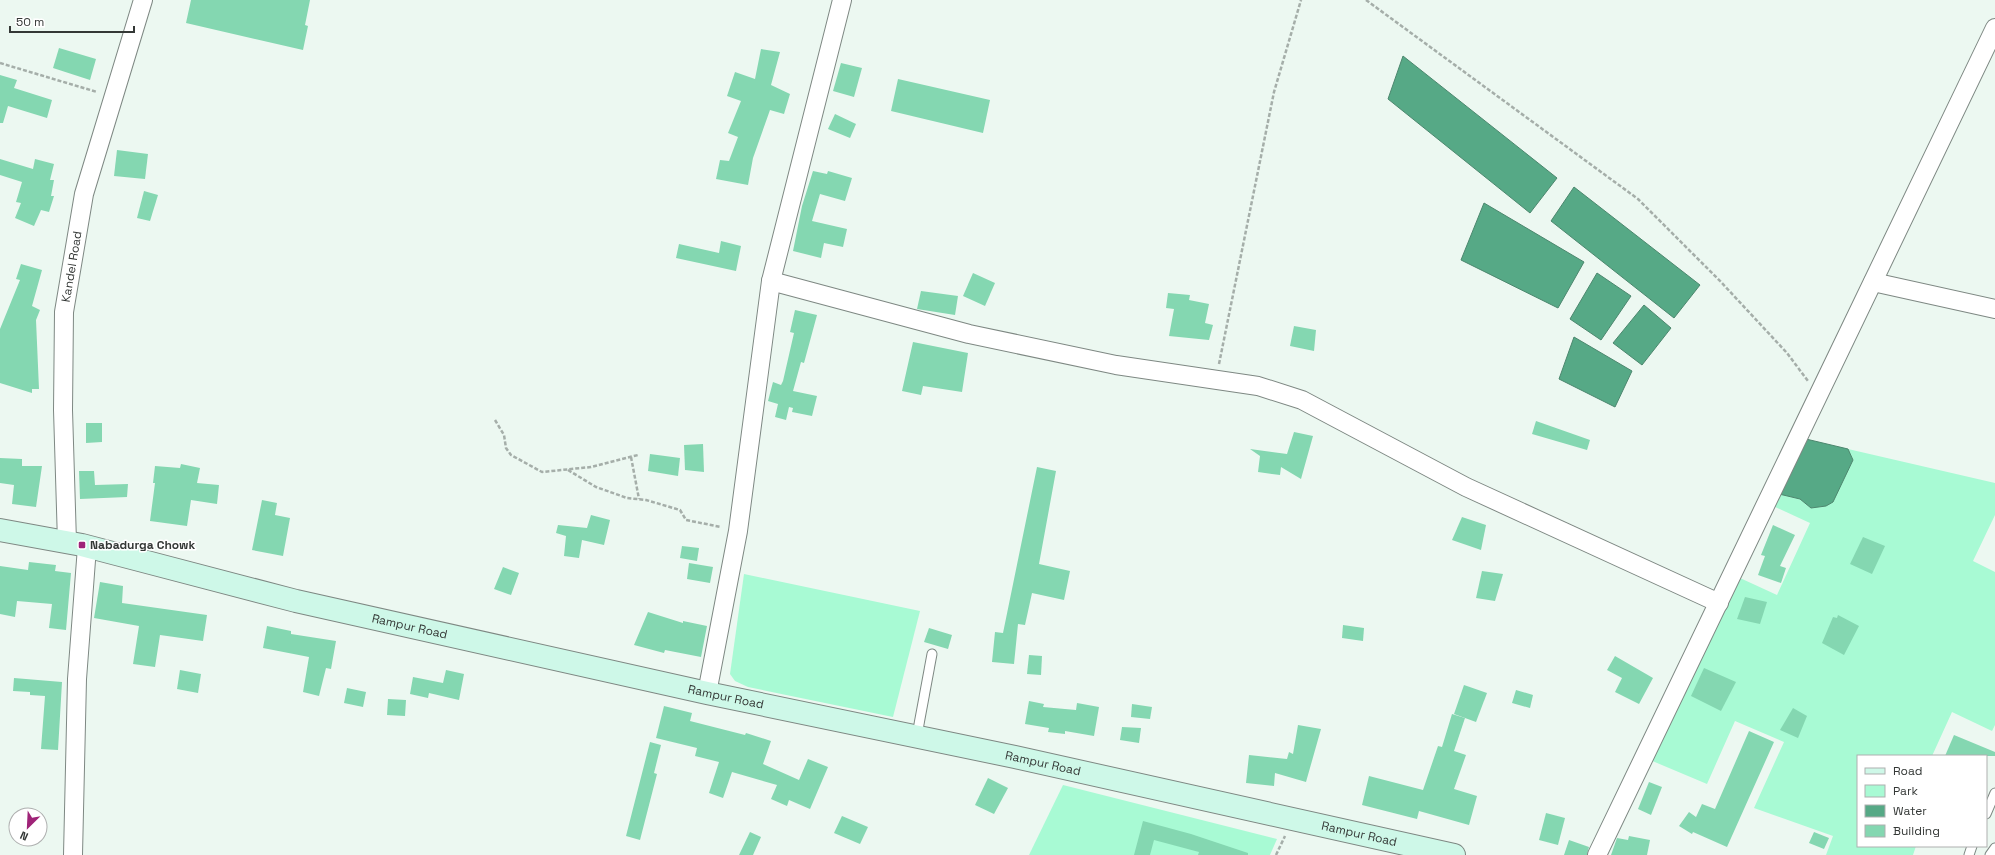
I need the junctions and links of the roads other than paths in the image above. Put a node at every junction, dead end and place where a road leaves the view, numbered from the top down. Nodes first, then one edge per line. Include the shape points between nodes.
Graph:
1 (143, 0) edge
2 (842, 0) edge
3 (1995, 28) edge
4 (771, 281) junction
5 (1873, 282) junction
6 (1995, 309) edge
7 (0, 530) edge
8 (77, 544) junction
9 (1719, 603) junction
10 (932, 654) dead end
11 (707, 693) junction
12 (917, 735) junction
13 (1995, 793) edge
14 (1987, 812) edge
15 (1995, 848) edge
16 (73, 855) edge
17 (1454, 855) edge
18 (1597, 855) edge
19 (1990, 855) edge

1 - 8 street, Kandel Road via 84,194 64,312 63,410
2 - 4 street
3 - 5 street
4 - 9 street via 969,334 1116,365 1258,386 1302,400 1466,487
4 - 11 street via 738,531
5 - 6 street
5 - 9 street
7 - 8 main road, Rampur Road
8 - 11 main road, Rampur Road via 296,601
8 - 16 street, Kandel Road
9 - 18 street
10 - 12 lane
11 - 12 main road, Rampur Road via 861,726
12 - 17 main road, Rampur Road
13 - 14 lane
15 - 19 lane

